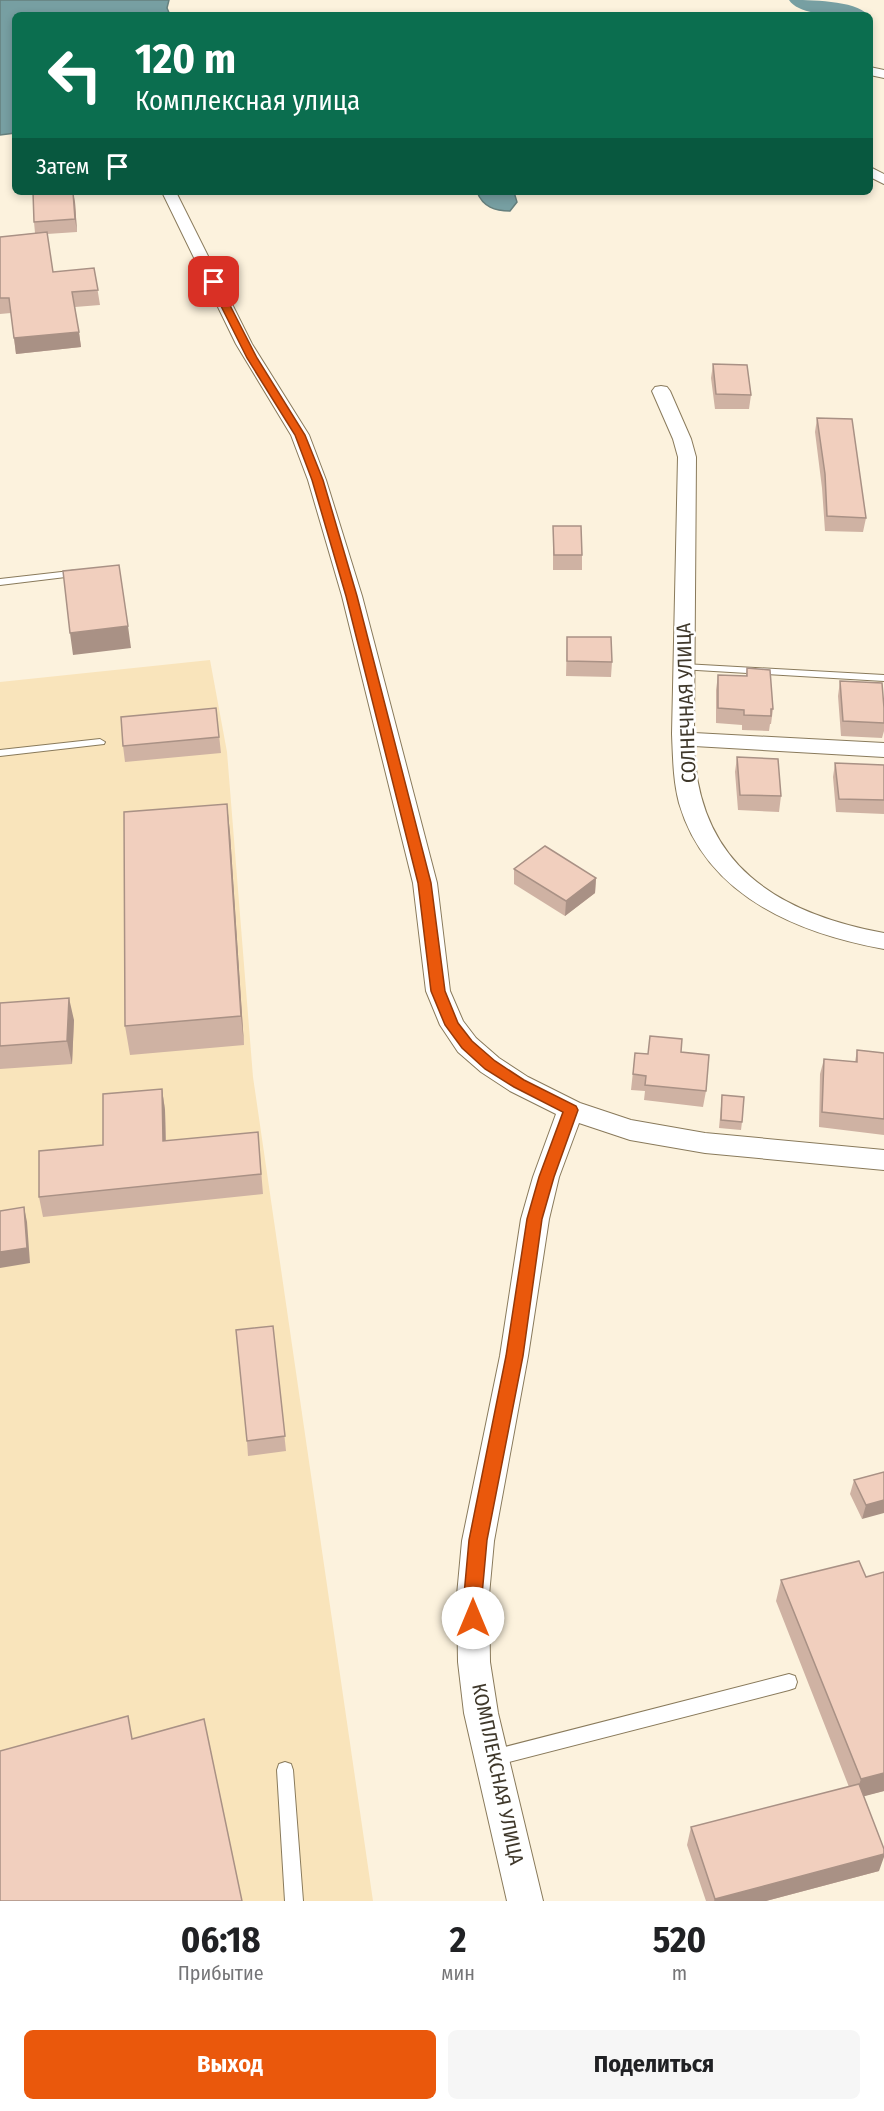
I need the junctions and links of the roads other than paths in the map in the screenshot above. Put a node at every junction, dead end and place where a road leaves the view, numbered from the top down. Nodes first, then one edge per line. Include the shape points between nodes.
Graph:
1 (170, 195) edge
2 (661, 391) dead end
3 (90, 572) edge
4 (0, 582) edge
5 (684, 667) junction
6 (884, 678) edge
7 (685, 739) junction
8 (100, 742) dead end
9 (884, 750) edge
10 (0, 753) edge
11 (884, 940) edge
12 (571, 1110) junction
13 (884, 1161) edge
14 (789, 1682) dead end
15 (492, 1758) junction
16 (285, 1770) dead end
17 (294, 1901) edge
18 (525, 1901) edge

1 - 12 street via 244,344 300,435 317,480 352,596 422,872 438,991 452,1025 490,1065
2 - 5 street, СОЛНЕЧНАЯ УЛИЦА via 687,457
3 - 4 lane
5 - 6 lane
5 - 7 street, СОЛНЕЧНАЯ УЛИЦА
7 - 9 street
7 - 11 street, СОЛНЕЧНАЯ УЛИЦА via 690,804 719,860 744,886 775,907 820,926
8 - 10 lane
12 - 13 street via 630,1130 705,1143
12 - 15 street, КОМПЛЕКСНАЯ УЛИЦА via 535,1219 514,1356 478,1540 473,1595 474,1662
14 - 15 lane
15 - 18 street, КОМПЛЕКСНАЯ УЛИЦА
16 - 17 lane

